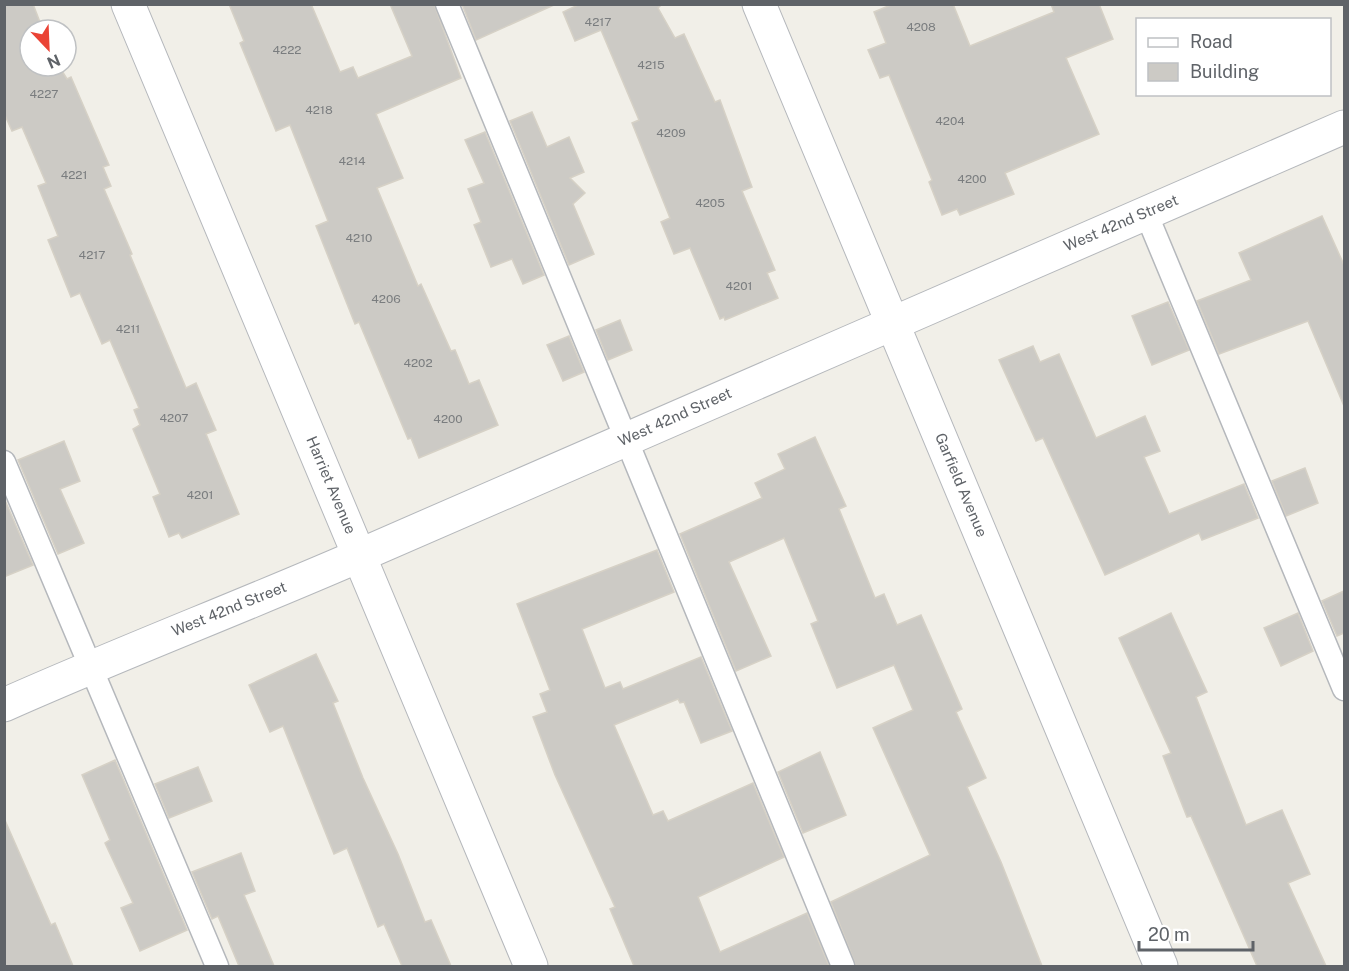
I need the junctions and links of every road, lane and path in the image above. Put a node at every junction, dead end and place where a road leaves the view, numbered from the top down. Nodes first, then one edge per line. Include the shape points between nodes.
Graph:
1 (128, 4) edge
2 (447, 4) edge
3 (759, 4) edge
4 (1344, 127) edge
5 (1146, 213) junction
6 (893, 321) junction
7 (626, 438) junction
8 (4, 462) edge
9 (361, 555) junction
10 (91, 666) junction
11 (1344, 689) edge
12 (4, 705) edge
13 (217, 966) edge
14 (531, 966) edge
15 (843, 966) edge
16 (1161, 966) edge

1 - 9 street, Harriet Avenue
2 - 7 lane
3 - 6 street, Garfield Avenue
4 - 5 street, West 42nd Street
5 - 6 street, West 42nd Street
5 - 11 lane
6 - 7 street, West 42nd Street
6 - 16 street, Garfield Avenue
7 - 9 street, West 42nd Street
7 - 15 lane
8 - 10 lane
9 - 10 street, West 42nd Street
9 - 14 street, Harriet Avenue
10 - 12 street, West 42nd Street
10 - 13 lane

